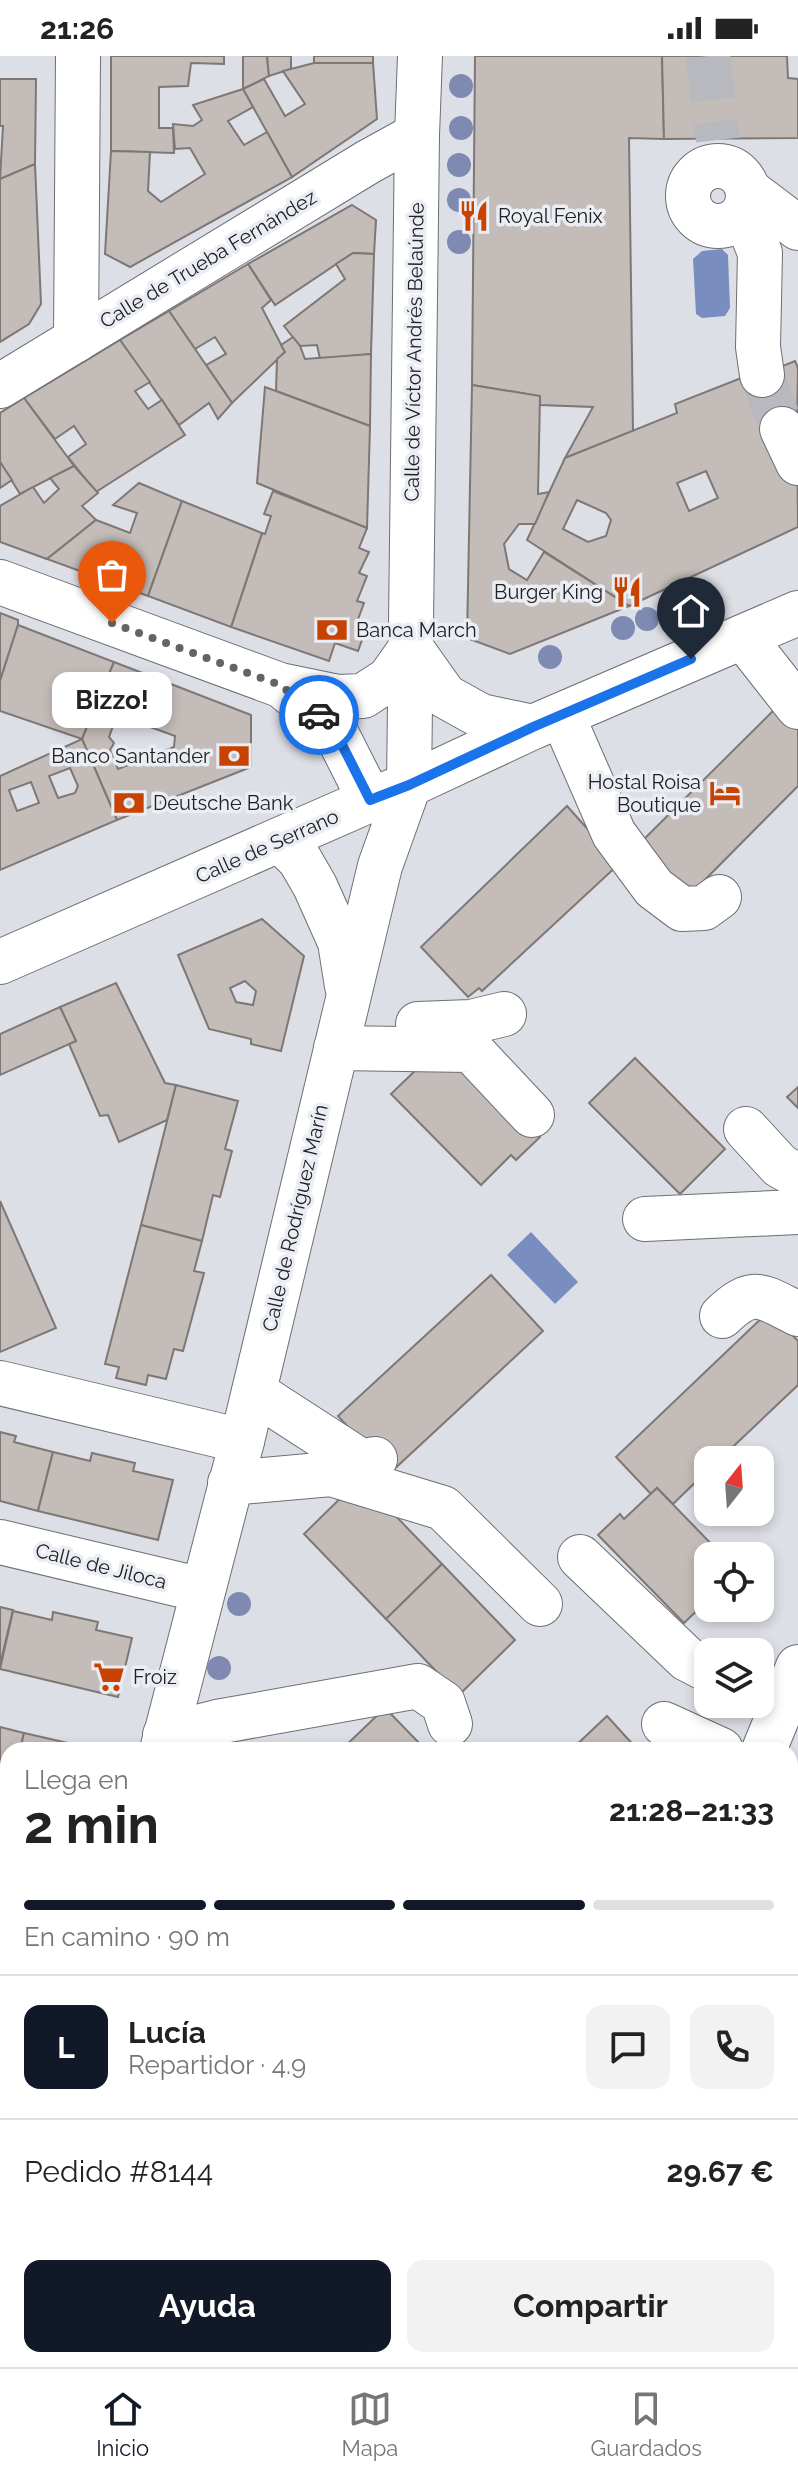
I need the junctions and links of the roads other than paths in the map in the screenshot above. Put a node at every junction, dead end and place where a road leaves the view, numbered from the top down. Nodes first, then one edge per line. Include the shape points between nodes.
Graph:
1 (78, 56) edge
2 (420, 56) edge
3 (417, 135) junction
4 (798, 228) edge
5 (76, 340) junction
6 (762, 375) tunnel mouth
7 (0, 386) edge
8 (0, 582) edge
9 (798, 613) edge
10 (743, 637) junction
11 (411, 648) junction
12 (280, 685) junction
13 (798, 707) edge
14 (547, 721) junction
15 (390, 793) junction
16 (277, 842) junction
17 (719, 897) dead end
18 (0, 962) edge
19 (504, 1014) dead end
20 (343, 1019) junction
21 (532, 1115) dead end
22 (746, 1129) dead end
23 (798, 1176) edge
24 (798, 1212) edge
25 (645, 1219) dead end
26 (798, 1314) edge
27 (722, 1316) dead end
28 (0, 1383) edge
29 (254, 1392) junction
30 (242, 1441) junction
31 (375, 1459) dead end
32 (230, 1483) junction
33 (0, 1542) edge
34 (580, 1557) dead end
35 (202, 1590) junction
36 (540, 1604) dead end
37 (694, 1663) edge
38 (798, 1667) edge
39 (774, 1700) edge
40 (768, 1718) edge
41 (450, 1724) dead end
42 (664, 1724) dead end
43 (163, 1742) edge
44 (703, 1742) edge
45 (765, 1742) edge

1 - 5 street
2 - 3 street, Calle de Víctor Andrés Belaúnde
3 - 5 street, Calle de Trueba Fernández
3 - 11 street, Calle de Víctor Andrés Belaúnde
4 - 6 street via 733,177 760,253
5 - 7 street, Calle de Trueba Fernández
8 - 12 street
9 - 10 street, Calle de Serrano
10 - 13 street
10 - 14 street, Calle de Serrano
11 - 12 street via 389,679 363,696 338,697
11 - 14 street via 445,696 481,716
11 - 15 street, Calle de Víctor Andrés Belaúnde
12 - 15 street via 332,725
14 - 15 street, Calle de Serrano
14 - 17 street via 614,834 654,888 682,909 704,908
15 - 16 street, Calle de Serrano
15 - 20 street, Calle de Rodríguez Marín via 380,866
16 - 18 street, Calle de Serrano
16 - 20 street, Calle de Rodríguez Marín via 300,860 340,942
19 - 20 street via 424,1024
20 - 21 street via 471,1050
20 - 29 street, Calle de Rodríguez Marín
22 - 23 street via 780,1166
24 - 25 street
26 - 27 street via 761,1296 740,1299
28 - 30 street
29 - 30 street, Calle de Rodríguez Marín
29 - 31 street via 362,1462
30 - 32 street, Calle de Rodríguez Marín
32 - 35 street, Calle de Rodríguez Marín
32 - 36 street via 331,1474 443,1508
33 - 35 street, Calle de Jiloca
34 - 37 street
35 - 43 street, Calle de Rodríguez Marín
38 - 39 street
40 - 45 street
41 - 43 street via 443,1703 418,1686 217,1722
42 - 44 street

